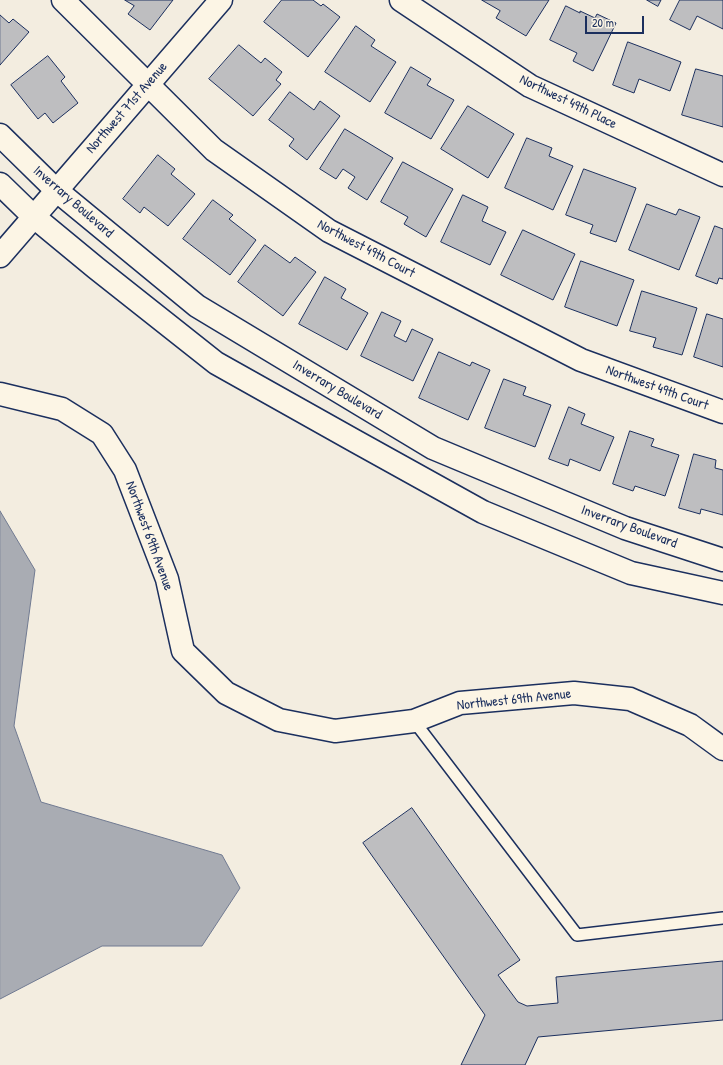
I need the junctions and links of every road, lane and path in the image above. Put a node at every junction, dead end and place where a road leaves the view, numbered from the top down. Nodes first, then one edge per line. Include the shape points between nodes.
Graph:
1 (63, 0) edge
2 (221, 0) edge
3 (401, 0) edge
4 (148, 85) junction
5 (0, 135) edge
6 (723, 175) edge
7 (0, 184) edge
8 (56, 190) junction
9 (33, 216) junction
10 (0, 256) edge
11 (0, 394) edge
12 (723, 412) edge
13 (723, 560) edge
14 (723, 593) edge
15 (414, 721) junction
16 (723, 749) edge
17 (723, 918) edge

1 - 4 street, Northwest 49th Court
2 - 4 street, Northwest 71st Avenue
3 - 6 street, Northwest 49th Place via 530,86
4 - 8 street, Northwest 71st Avenue
4 - 12 street, Northwest 49th Court via 214,150 329,231 581,360
5 - 8 street, Inverrary Boulevard
7 - 9 street
8 - 9 street, Northwest 71st Avenue
8 - 13 street, Inverrary Boulevard via 197,306 433,448 625,528
9 - 10 street
9 - 14 street via 216,362 483,512 631,573
11 - 15 street, Northwest 69th Avenue via 62,409 102,434 125,470 166,579 183,651 226,694 279,720 335,731
15 - 16 street, Northwest 69th Avenue via 460,703 574,693 630,699 690,725
15 - 17 lane via 577,935

